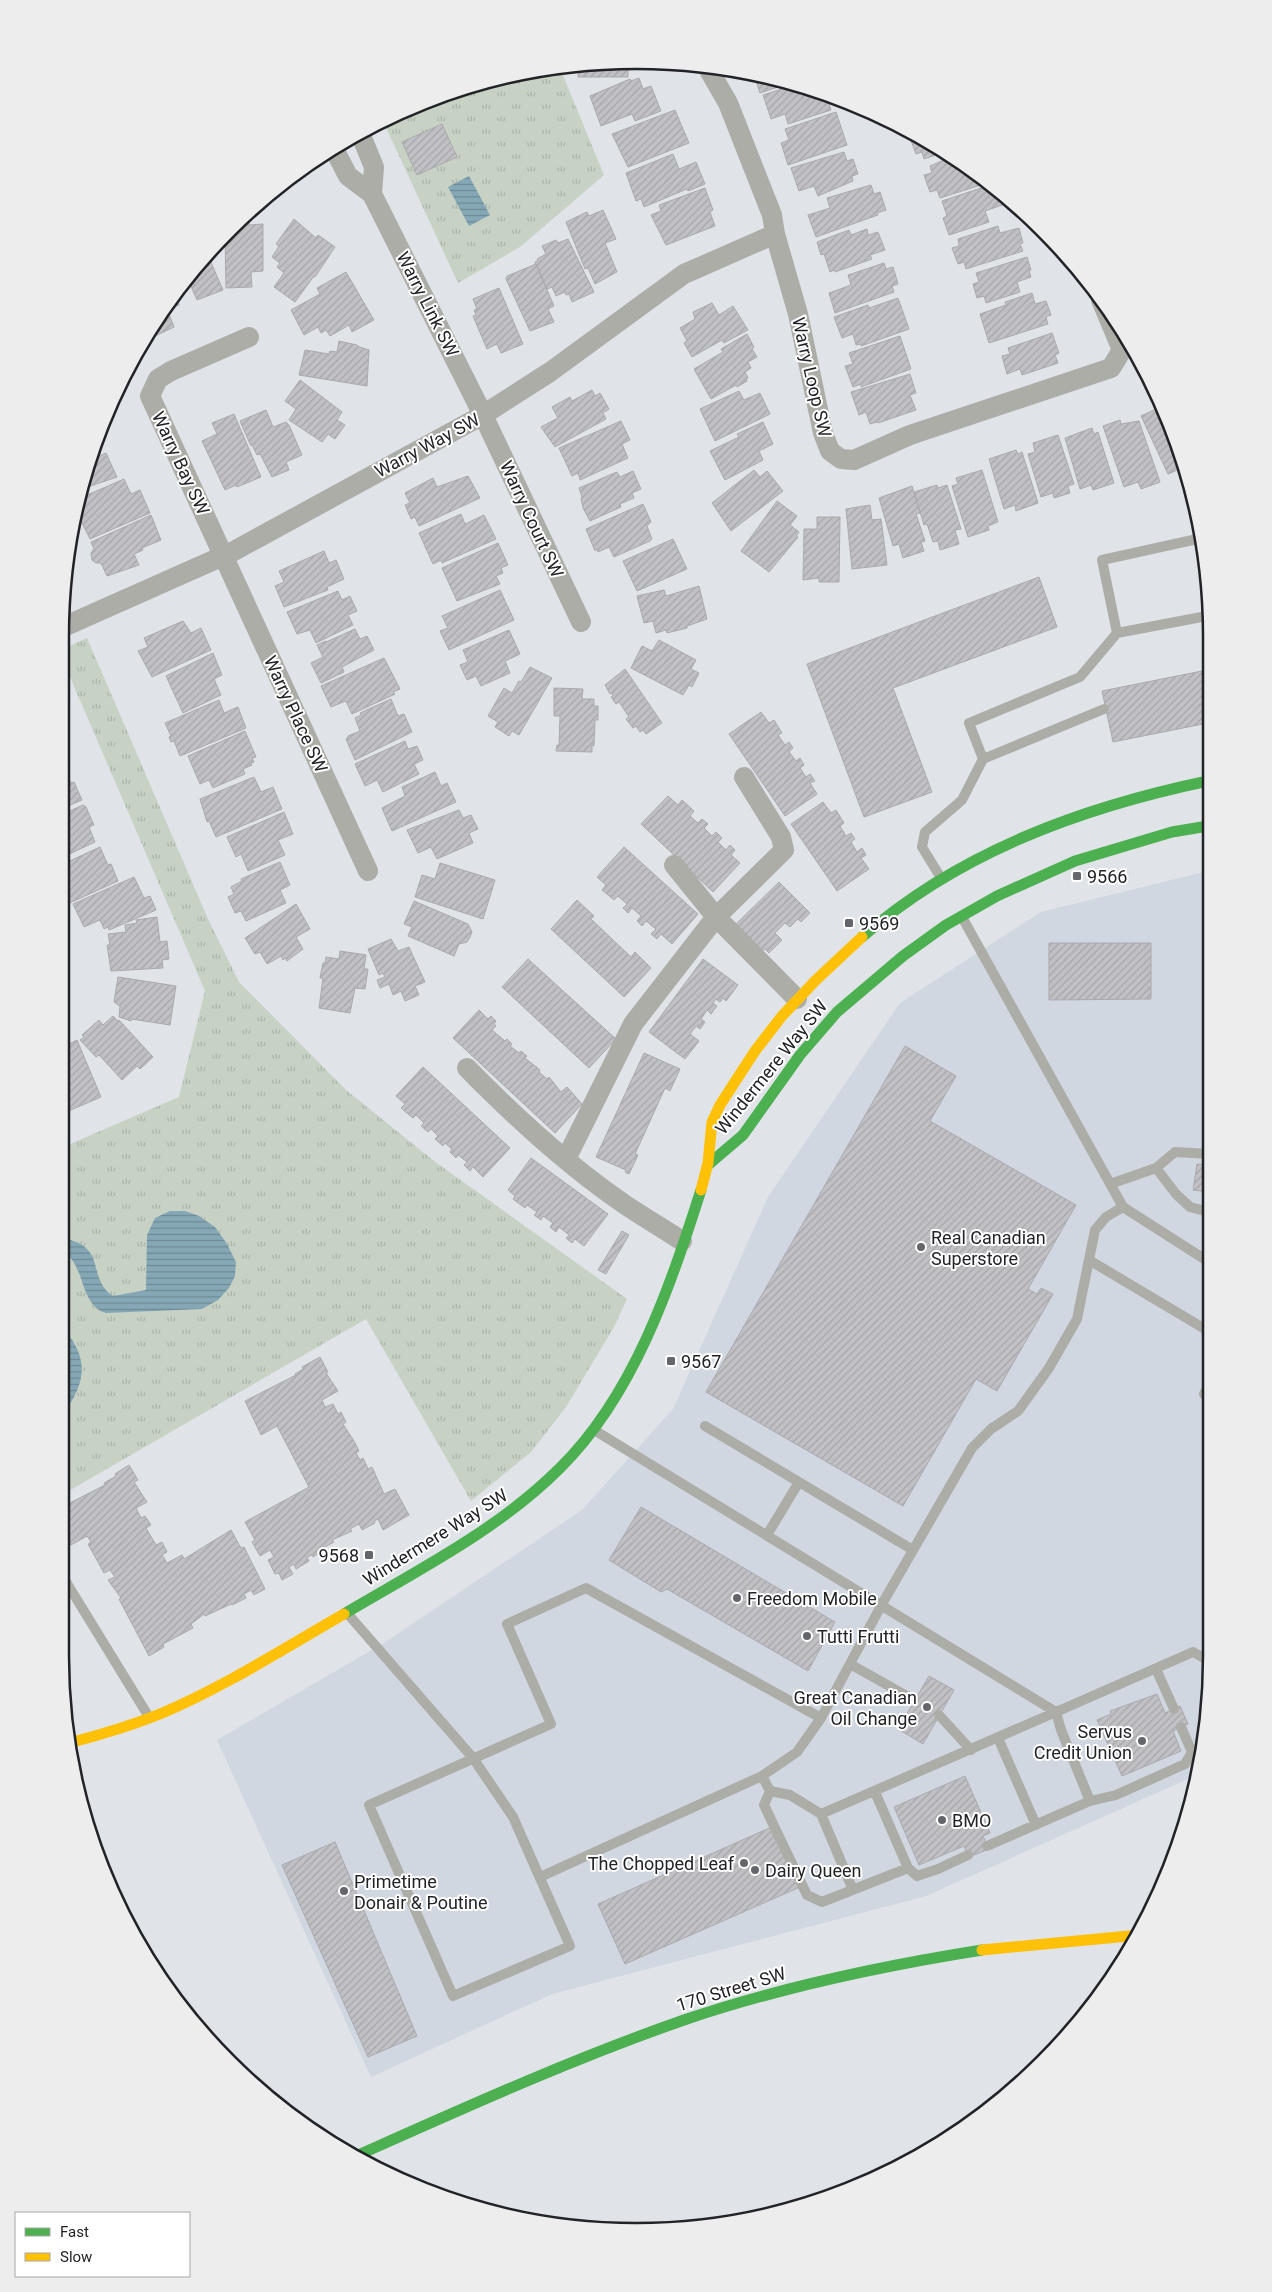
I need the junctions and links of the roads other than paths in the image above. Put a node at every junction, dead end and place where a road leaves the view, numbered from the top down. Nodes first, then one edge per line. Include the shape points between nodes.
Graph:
1 (711, 74) edge
2 (363, 139) edge
3 (337, 154) edge
4 (372, 194) junction
5 (775, 234) junction
6 (1114, 330) edge
7 (249, 337) dead end
8 (483, 415) junction
9 (1194, 540) edge
10 (224, 556) junction
11 (1202, 617) edge
12 (581, 622) dead end
13 (69, 624) edge
14 (1117, 633) junction
15 (1104, 710) dead end
16 (983, 759) junction
17 (744, 777) dead end
18 (1203, 782) edge
19 (1203, 827) edge
20 (674, 865) dead end
21 (368, 871) dead end
22 (941, 879) junction
23 (716, 917) junction
24 (962, 917) junction
25 (797, 1000) junction
26 (467, 1068) dead end
27 (1203, 1154) edge
28 (566, 1159) junction
29 (709, 1164) junction
30 (1156, 1168) junction
31 (1110, 1184) junction
32 (1123, 1208) junction
33 (1203, 1210) edge
34 (682, 1241) junction
35 (1203, 1258) edge
36 (1089, 1260) junction
37 (1203, 1328) edge
38 (705, 1426) dead end
39 (593, 1429) junction
40 (799, 1482) junction
41 (767, 1535) junction
42 (913, 1550) junction
43 (69, 1587) edge
44 (882, 1604) junction
45 (346, 1612) junction
46 (1203, 1658) edge
47 (850, 1664) junction
48 (1156, 1669) junction
49 (914, 1700) dead end
50 (1174, 1709) dead end
51 (1056, 1712) junction
52 (940, 1714) dead end
53 (149, 1718) junction
54 (821, 1718) junction
55 (1181, 1727) dead end
56 (998, 1738) junction
57 (76, 1741) edge
58 (971, 1750) junction
59 (473, 1758) junction
60 (762, 1776) junction
61 (770, 1791) junction
62 (874, 1792) junction
63 (1090, 1801) junction
64 (821, 1814) junction
65 (1036, 1825) junction
66 (988, 1846) dead end
67 (968, 1855) dead end
68 (908, 1868) junction
69 (540, 1877) junction
70 (853, 1890) junction
71 (1129, 1936) edge
72 (363, 2153) edge

1 - 5 street, Warry Loop SW via 728,103 772,215
2 - 4 street via 374,167
3 - 4 street, Warry Link SW via 348,176
4 - 8 street, Warry Link SW
5 - 6 street, Warry Loop SW via 798,314 823,433 830,450 841,459 854,460 910,435 1111,368 1122,350
5 - 8 street, Warry Way SW via 684,274 550,372
7 - 10 street, Warry Bay SW via 171,371 158,379 150,396
8 - 10 street, Warry Way SW
8 - 12 street, Warry Court SW
9 - 14 lane via 1102,560
10 - 13 street, Warry Way SW
10 - 21 street, Warry Place SW
11 - 14 lane
14 - 16 lane via 1080,677 969,723
15 - 16 lane
16 - 22 lane via 962,800 925,832 922,847
17 - 23 street via 781,837 784,850
18 - 22 street, Windermere Way SW via 1079,815 996,850
19 - 24 street, Windermere Way SW via 1172,832 1075,861 997,896
20 - 23 street
22 - 25 street, Windermere Way SW via 848,948
23 - 25 street
23 - 28 street via 633,1024
24 - 29 street, Windermere Way SW via 904,956 837,1012 800,1055 743,1135
24 - 31 lane
25 - 29 street, Windermere Way SW via 754,1049 712,1118
26 - 28 street
27 - 30 lane via 1175,1152
28 - 34 street via 626,1206
29 - 34 street, Windermere Way SW
30 - 31 lane
30 - 33 lane via 1190,1207
31 - 32 lane
32 - 35 lane
32 - 36 lane via 1106,1217 1095,1230
34 - 39 street, Windermere Way SW via 656,1315 610,1405
36 - 37 lane
36 - 42 lane via 1077,1319 1049,1368 1018,1411 991,1429 972,1448
38 - 40 lane
39 - 41 lane
39 - 45 street, Windermere Way SW via 551,1478 522,1504 476,1536
40 - 41 lane
40 - 42 lane
41 - 44 lane
42 - 44 lane
43 - 53 lane
44 - 47 lane
44 - 51 lane
45 - 53 street, Windermere Way SW via 240,1674
45 - 59 lane
46 - 48 lane via 1193,1652
47 - 49 lane
47 - 54 lane
48 - 50 lane
48 - 51 lane
51 - 56 lane
51 - 63 lane via 1060,1730
52 - 58 lane
53 - 57 street, Windermere Way SW
54 - 59 lane via 586,1588 507,1624 551,1724
54 - 60 lane via 797,1752
55 - 63 lane via 1192,1752 1185,1764 1116,1795
56 - 58 lane
56 - 65 lane
58 - 62 lane
59 - 69 lane via 513,1817
59 - 69 lane via 369,1805 453,1996 570,1946
60 - 61 lane
60 - 69 lane
61 - 64 lane via 790,1795
61 - 70 lane via 764,1806 807,1895 822,1902
62 - 64 lane
62 - 68 lane
63 - 65 lane
64 - 70 lane
65 - 66 lane
67 - 68 lane via 917,1876
68 - 70 lane
71 - 72 street, 170 Street SW via 1058,1940 856,1971 733,2004 596,2052

